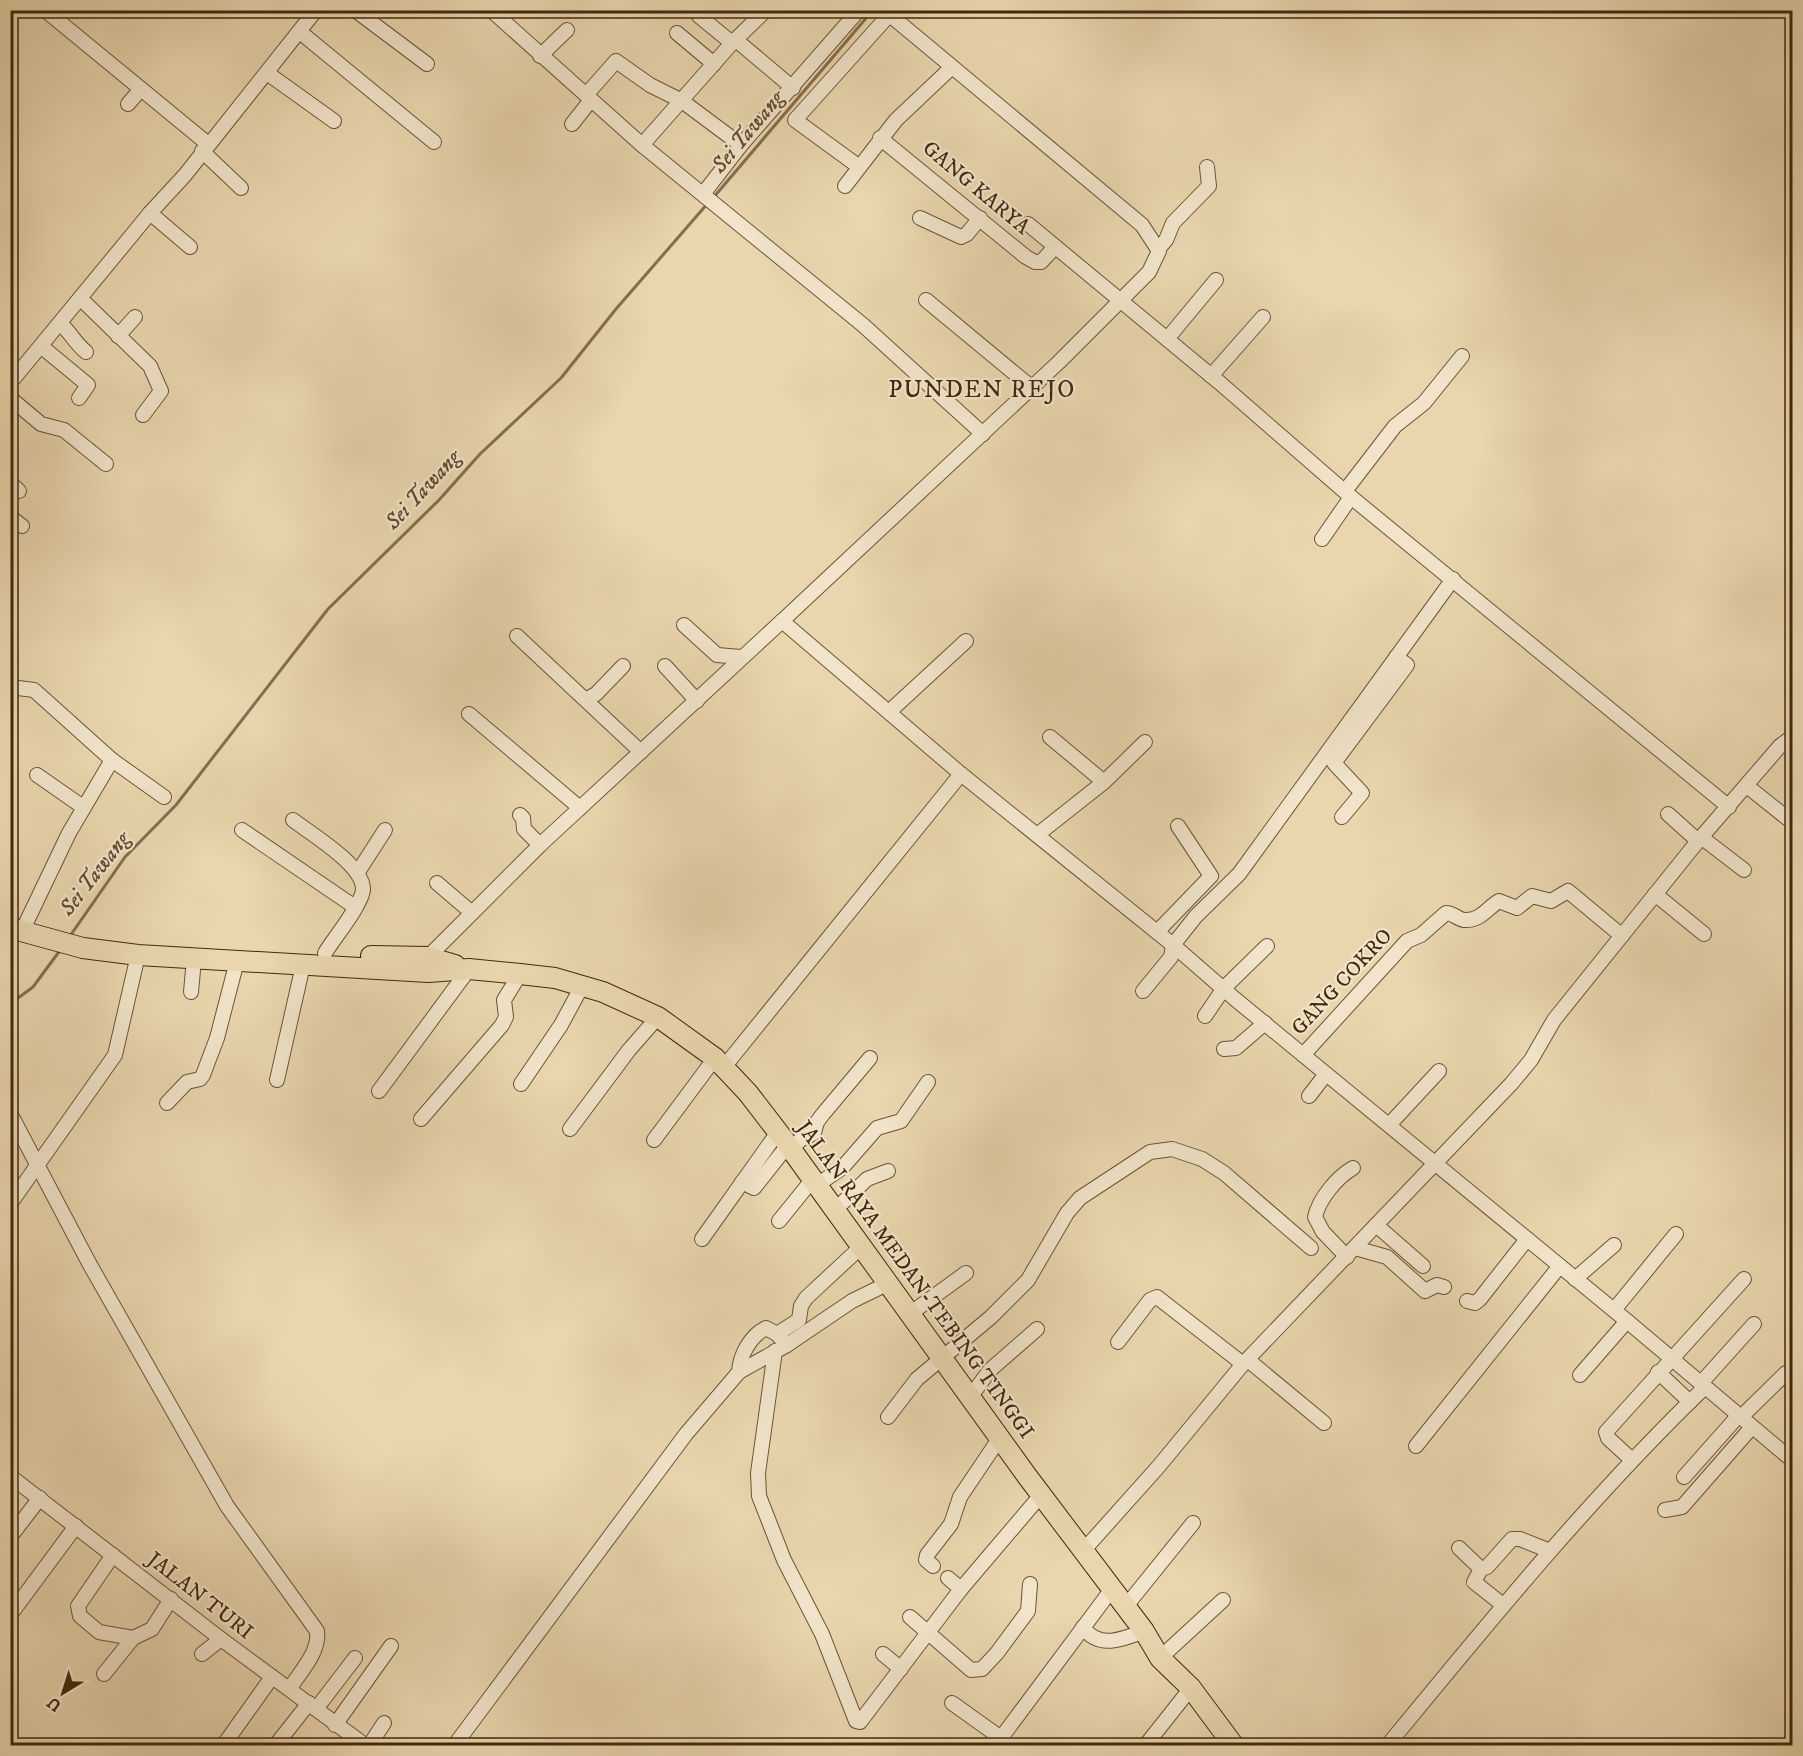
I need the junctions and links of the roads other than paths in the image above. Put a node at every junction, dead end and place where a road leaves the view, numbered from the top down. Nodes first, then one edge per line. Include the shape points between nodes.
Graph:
1 (45, 10) edge
2 (316, 10) edge
3 (355, 10) edge
4 (491, 10) edge
5 (766, 10) edge
6 (859, 10) edge
7 (887, 13) edge
8 (699, 16) dead end
9 (567, 30) dead end
10 (300, 32) junction
11 (676, 33) dead end
12 (734, 42) junction
13 (540, 56) junction
14 (427, 64) dead end
15 (714, 64) junction
16 (951, 68) junction
17 (267, 73) junction
18 (793, 88) junction
19 (141, 89) junction
20 (588, 98) junction
21 (682, 101) junction
22 (128, 104) dead end
23 (334, 121) dead end
24 (572, 124) dead end
25 (880, 138) junction
26 (434, 142) dead end
27 (642, 145) junction
28 (741, 146) junction
29 (205, 147) junction
30 (858, 166) junction
31 (1207, 167) dead end
32 (845, 186) dead end
33 (241, 188) dead end
34 (705, 196) junction
35 (150, 213) junction
36 (920, 218) dead end
37 (980, 218) junction
38 (1028, 224) dead end
39 (190, 247) dead end
40 (1055, 248) junction
41 (1159, 248) junction
42 (1216, 280) dead end
43 (80, 298) junction
44 (926, 300) dead end
45 (1121, 301) junction
46 (135, 317) dead end
47 (1263, 317) dead end
48 (60, 323) junction
49 (118, 336) junction
50 (1167, 339) junction
51 (42, 347) junction
52 (86, 352) dead end
53 (1462, 356) dead end
54 (1211, 376) junction
55 (10, 383) edge
56 (1032, 387) junction
57 (10, 398) edge
58 (80, 398) dead end
59 (143, 415) dead end
60 (983, 434) junction
61 (106, 464) dead end
62 (1348, 494) junction
63 (10, 517) edge
64 (22, 526) dead end
65 (1322, 539) dead end
66 (1452, 579) junction
67 (782, 621) junction
68 (684, 625) dead end
69 (517, 636) dead end
70 (966, 641) dead end
71 (741, 657) junction
72 (1396, 657) junction
73 (623, 666) dead end
74 (665, 666) dead end
75 (10, 687) edge
76 (587, 699) junction
77 (697, 701) junction
78 (890, 711) junction
79 (468, 714) dead end
80 (1792, 736) edge
81 (1050, 737) dead end
82 (1145, 742) dead end
83 (641, 752) junction
84 (112, 760) junction
85 (961, 774) junction
86 (37, 775) dead end
87 (1104, 782) junction
88 (1747, 786) junction
89 (164, 797) dead end
90 (83, 807) junction
91 (1729, 807) junction
92 (580, 808) junction
93 (1668, 814) dead end
94 (520, 815) dead end
95 (1342, 817) dead end
96 (293, 820) dead end
97 (1792, 822) edge
98 (1178, 826) dead end
99 (242, 830) dead end
100 (385, 830) dead end
101 (1036, 836) junction
102 (1700, 839) junction
103 (540, 845) junction
104 (1744, 870) dead end
105 (358, 872) junction
106 (437, 883) dead end
107 (1655, 894) junction
108 (355, 907) junction
109 (471, 912) junction
110 (16, 921) edge
111 (1157, 932) junction
112 (1704, 934) dead end
113 (1622, 936) junction
114 (84, 943) junction
115 (1173, 945) junction
116 (1267, 946) dead end
117 (325, 953) junction
118 (138, 955) junction
119 (428, 957) junction
120 (194, 959) junction
121 (237, 960) junction
122 (303, 965) junction
123 (469, 969) junction
124 (520, 974) junction
125 (582, 986) junction
126 (1224, 988) junction
127 (1143, 991) dead end
128 (191, 992) dead end
129 (1205, 1016) dead end
130 (658, 1017) junction
131 (1264, 1023) junction
132 (1224, 1049) dead end
133 (1304, 1055) junction
134 (870, 1058) dead end
135 (719, 1063) junction
136 (1439, 1071) dead end
137 (1326, 1074) junction
138 (277, 1080) dead end
139 (928, 1082) dead end
140 (521, 1084) dead end
141 (379, 1091) dead end
142 (1309, 1095) dead end
143 (167, 1103) dead end
144 (10, 1113) edge
145 (422, 1119) dead end
146 (1389, 1125) junction
147 (570, 1129) dead end
148 (654, 1140) dead end
149 (786, 1143) junction
150 (1435, 1163) junction
151 (38, 1166) junction
152 (1353, 1168) dead end
153 (888, 1171) dead end
154 (815, 1182) junction
155 (10, 1204) edge
156 (835, 1210) junction
157 (779, 1221) dead end
158 (1376, 1225) junction
159 (1676, 1234) dead end
160 (702, 1239) dead end
161 (1527, 1239) junction
162 (1614, 1245) dead end
163 (862, 1246) junction
164 (1311, 1248) dead end
165 (1351, 1252) junction
166 (1423, 1266) dead end
167 (1559, 1267) junction
168 (966, 1273) dead end
169 (1575, 1279) junction
170 (1744, 1279) dead end
171 (889, 1283) junction
172 (1444, 1287) dead end
173 (1467, 1301) dead end
174 (1614, 1310) junction
175 (911, 1314) junction
176 (1627, 1321) junction
177 (1754, 1324) dead end
178 (1036, 1329) dead end
179 (781, 1342) junction
180 (1118, 1342) dead end
181 (942, 1357) junction
182 (1671, 1357) junction
183 (1246, 1362) junction
184 (739, 1372) junction
185 (1658, 1372) junction
186 (1786, 1373) dead end
187 (1580, 1375) dead end
188 (1703, 1385) junction
189 (971, 1396) junction
190 (1690, 1402) junction
191 (1740, 1416) junction
192 (888, 1417) dead end
193 (1324, 1423) dead end
194 (1752, 1427) junction
195 (1001, 1436) junction
196 (1416, 1446) dead end
197 (1632, 1460) junction
198 (1792, 1460) edge
199 (1684, 1477) dead end
200 (13, 1484) edge
201 (1041, 1495) junction
202 (40, 1498) junction
203 (1665, 1510) dead end
204 (1193, 1523) dead end
205 (76, 1526) junction
206 (10, 1538) edge
207 (1459, 1548) dead end
208 (1083, 1551) junction
209 (1550, 1551) junction
210 (113, 1555) junction
211 (933, 1566) dead end
212 (1481, 1569) junction
213 (948, 1578) dead end
214 (1030, 1584) dead end
215 (961, 1589) junction
216 (1112, 1589) junction
217 (171, 1599) junction
218 (1223, 1600) dead end
219 (1503, 1605) junction
220 (1126, 1606) junction
221 (10, 1615) edge
222 (910, 1617) dead end
223 (1083, 1627) junction
224 (1144, 1631) junction
225 (928, 1632) junction
226 (133, 1638) junction
227 (221, 1639) junction
228 (391, 1646) dead end
229 (202, 1654) dead end
230 (883, 1654) dead end
231 (1160, 1658) junction
232 (356, 1659) dead end
233 (901, 1669) junction
234 (104, 1674) dead end
235 (272, 1677) junction
236 (290, 1688) junction
237 (1191, 1688) junction
238 (952, 1703) dead end
239 (312, 1706) junction
240 (384, 1723) dead end
241 (336, 1725) junction
242 (1005, 1742) edge
243 (223, 1746) edge
244 (275, 1746) edge
245 (367, 1746) edge
246 (454, 1746) edge
247 (1145, 1746) edge
248 (1234, 1746) edge
249 (1387, 1746) edge

1 - 19 street
2 - 10 street
3 - 14 street
4 - 13 street
5 - 12 street
6 - 18 street
7 - 16 street
7 - 30 street via 795,120
8 - 12 street
9 - 13 street
10 - 17 street
10 - 26 street
11 - 15 street
12 - 15 street
12 - 18 street
13 - 20 street
15 - 21 street
16 - 25 street
16 - 41 street via 1142,225
17 - 23 street
17 - 29 street
18 - 28 street
19 - 22 street
19 - 29 street
20 - 21 street via 616,61
20 - 24 street
20 - 27 street
21 - 27 street
21 - 28 street
25 - 30 street
25 - 37 street, GANG KARYA
27 - 34 street
28 - 34 street
29 - 33 street
29 - 35 street
30 - 32 street
31 - 41 street via 1209,186 1173,223
34 - 60 street via 863,325
35 - 39 street
35 - 43 street
36 - 37 street via 961,237
37 - 40 street, GANG KARYA via 1035,262 1041,262
38 - 40 street
40 - 45 street
41 - 45 street via 1149,272
42 - 50 street
43 - 48 street
43 - 49 street
44 - 56 street
45 - 50 street
45 - 56 street
46 - 49 street
47 - 54 street
48 - 51 street
48 - 52 street
49 - 59 street via 150,366 161,388
50 - 54 street
51 - 55 street
51 - 58 street via 88,385
53 - 62 street via 1411,412
54 - 62 street
56 - 60 street
57 - 61 street via 41,424 64,430
60 - 67 street
62 - 65 street
62 - 66 street
63 - 64 street
66 - 72 street
66 - 91 street
67 - 71 street
67 - 78 street
68 - 71 street via 717,655
69 - 76 street
70 - 78 street
71 - 77 street
72 - 95 street via 1407,665 1334,763 1362,793
72 - 115 street via 1239,873
73 - 76 street
74 - 77 street
75 - 84 street via 34,690
76 - 83 street
77 - 83 street
78 - 85 street
79 - 92 street
80 - 88 street
81 - 87 street
82 - 87 street
83 - 92 street
84 - 89 street
84 - 90 street
85 - 101 street
85 - 135 street
86 - 90 street
87 - 101 street
88 - 91 street
88 - 97 street
90 - 110 street
91 - 102 street
92 - 103 street
93 - 102 street
94 - 103 street via 524,829
96 - 105 street
98 - 111 street via 1211,876
99 - 108 street
100 - 105 street
101 - 111 street
102 - 104 street
102 - 107 street
103 - 109 street
105 - 108 street via 363,891
106 - 109 street
107 - 112 street
107 - 113 street
108 - 117 street
109 - 119 street
110 - 114 highway, JALAN RAYA MEDAN-TEBING TINGGI
111 - 115 street
113 - 133 street, GANG COKRO via 1568,891 1551,901 1532,896 1517,908 1499,901 1485,914 1472,919 1462,920 1446,913 1407,941
113 - 150 street via 1554,1020 1527,1066
114 - 117 highway, JALAN RAYA MEDAN-TEBING TINGGI
114 - 118 highway, JALAN RAYA MEDAN-TEBING TINGGI
115 - 126 street
115 - 127 street via 1171,957
116 - 126 street
117 - 119 highway, JALAN RAYA MEDAN-TEBING TINGGI
118 - 120 highway, JALAN RAYA MEDAN-TEBING TINGGI
118 - 151 street via 115,1055
119 - 123 highway, JALAN RAYA MEDAN-TEBING TINGGI
120 - 121 highway, JALAN RAYA MEDAN-TEBING TINGGI
120 - 128 street
121 - 122 highway, JALAN RAYA MEDAN-TEBING TINGGI
121 - 143 street via 221,1026 203,1075 187,1082
122 - 123 highway, JALAN RAYA MEDAN-TEBING TINGGI via 428,972
122 - 138 street
123 - 124 highway, JALAN RAYA MEDAN-TEBING TINGGI
123 - 141 street
124 - 125 highway, JALAN RAYA MEDAN-TEBING TINGGI
124 - 145 street via 504,1000 506,1017 502,1025
125 - 130 highway, JALAN RAYA MEDAN-TEBING TINGGI
125 - 140 street
126 - 129 street
126 - 131 street
130 - 135 highway, JALAN RAYA MEDAN-TEBING TINGGI
130 - 147 street
131 - 132 street via 1236,1048
131 - 133 street
133 - 137 street
134 - 149 street via 823,1114 814,1133
135 - 148 street
135 - 149 highway, JALAN RAYA MEDAN-TEBING TINGGI
136 - 146 street
137 - 142 street
137 - 146 street
139 - 154 street via 901,1121 876,1128 842,1168
144 - 151 street
146 - 150 street
149 - 154 highway, JALAN RAYA MEDAN-TEBING TINGGI
149 - 160 street via 754,1188 742,1182
150 - 158 street
150 - 161 street
151 - 155 street
151 - 236 street via 88,1263 227,1506 317,1631 314,1650
152 - 165 street via 1321,1202 1315,1217 1323,1232
153 - 156 street via 867,1179
154 - 156 highway, JALAN RAYA MEDAN-TEBING TINGGI
154 - 157 street
156 - 163 highway, JALAN RAYA MEDAN-TEBING TINGGI
158 - 165 street
158 - 166 street
159 - 174 street
161 - 167 street
161 - 173 street via 1480,1299 1474,1303
162 - 169 street
163 - 171 highway, JALAN RAYA MEDAN-TEBING TINGGI
163 - 179 street via 807,1298 799,1320
164 - 181 street via 1224,1173 1202,1159 1172,1149 1150,1152 1080,1198 1028,1280
165 - 172 street via 1387,1257 1425,1291 1437,1285
165 - 183 street
167 - 169 street
167 - 196 street
168 - 175 street
169 - 174 street
170 - 182 street
171 - 175 highway, JALAN RAYA MEDAN-TEBING TINGGI
171 - 179 street
174 - 176 street
175 - 181 highway, JALAN RAYA MEDAN-TEBING TINGGI
176 - 182 street
176 - 187 street
177 - 188 street
178 - 189 street via 990,1370
179 - 184 street
179 - 184 street via 766,1328 759,1332 742,1353
179 - 233 street via 758,1491 784,1560 822,1634 856,1721 860,1722
180 - 183 street via 1150,1300 1157,1297
181 - 189 highway, JALAN RAYA MEDAN-TEBING TINGGI
181 - 192 street via 906,1390
182 - 185 street
182 - 188 street
183 - 193 street
183 - 208 street
184 - 246 street via 686,1434
185 - 190 street
185 - 197 street via 1606,1432
186 - 191 street
188 - 190 street
188 - 191 street
189 - 195 highway, JALAN RAYA MEDAN-TEBING TINGGI
190 - 197 street
191 - 194 street
191 - 199 street
194 - 198 street
194 - 203 street via 1682,1507
195 - 201 highway, JALAN RAYA MEDAN-TEBING TINGGI
195 - 211 street via 960,1497 951,1524 927,1555 926,1560
197 - 209 street
200 - 202 street, JALAN TURI
201 - 208 highway, JALAN RAYA MEDAN-TEBING TINGGI
201 - 215 street
202 - 205 street, JALAN TURI
202 - 206 street
204 - 220 street
205 - 210 street, JALAN TURI
205 - 221 street
207 - 212 street
208 - 216 highway, JALAN RAYA MEDAN-TEBING TINGGI
209 - 212 street via 1512,1539
209 - 219 street
210 - 217 street, JALAN TURI
210 - 226 street via 78,1606 80,1616 99,1632
212 - 219 street via 1474,1581
213 - 215 street
214 - 225 street via 1028,1611 982,1669 970,1670
215 - 225 street
216 - 220 highway, JALAN RAYA MEDAN-TEBING TINGGI
216 - 223 street
217 - 226 street via 152,1629
217 - 227 street, JALAN TURI
218 - 231 street
219 - 249 street
220 - 224 highway, JALAN RAYA MEDAN-TEBING TINGGI
222 - 225 street
223 - 224 street via 1096,1639 1118,1642
223 - 242 street
224 - 231 highway, JALAN RAYA MEDAN-TEBING TINGGI
225 - 233 street
226 - 234 street
227 - 229 street
227 - 235 street, JALAN TURI
228 - 241 street
230 - 233 street
231 - 237 highway, JALAN RAYA MEDAN-TEBING TINGGI
232 - 239 street
235 - 236 street, JALAN TURI
235 - 243 street
236 - 239 street, JALAN TURI
237 - 247 street
237 - 248 highway, JALAN RAYA MEDAN-TEBING TINGGI
238 - 242 street
239 - 241 street, JALAN TURI
239 - 244 street
240 - 245 street
241 - 245 street, JALAN TURI

